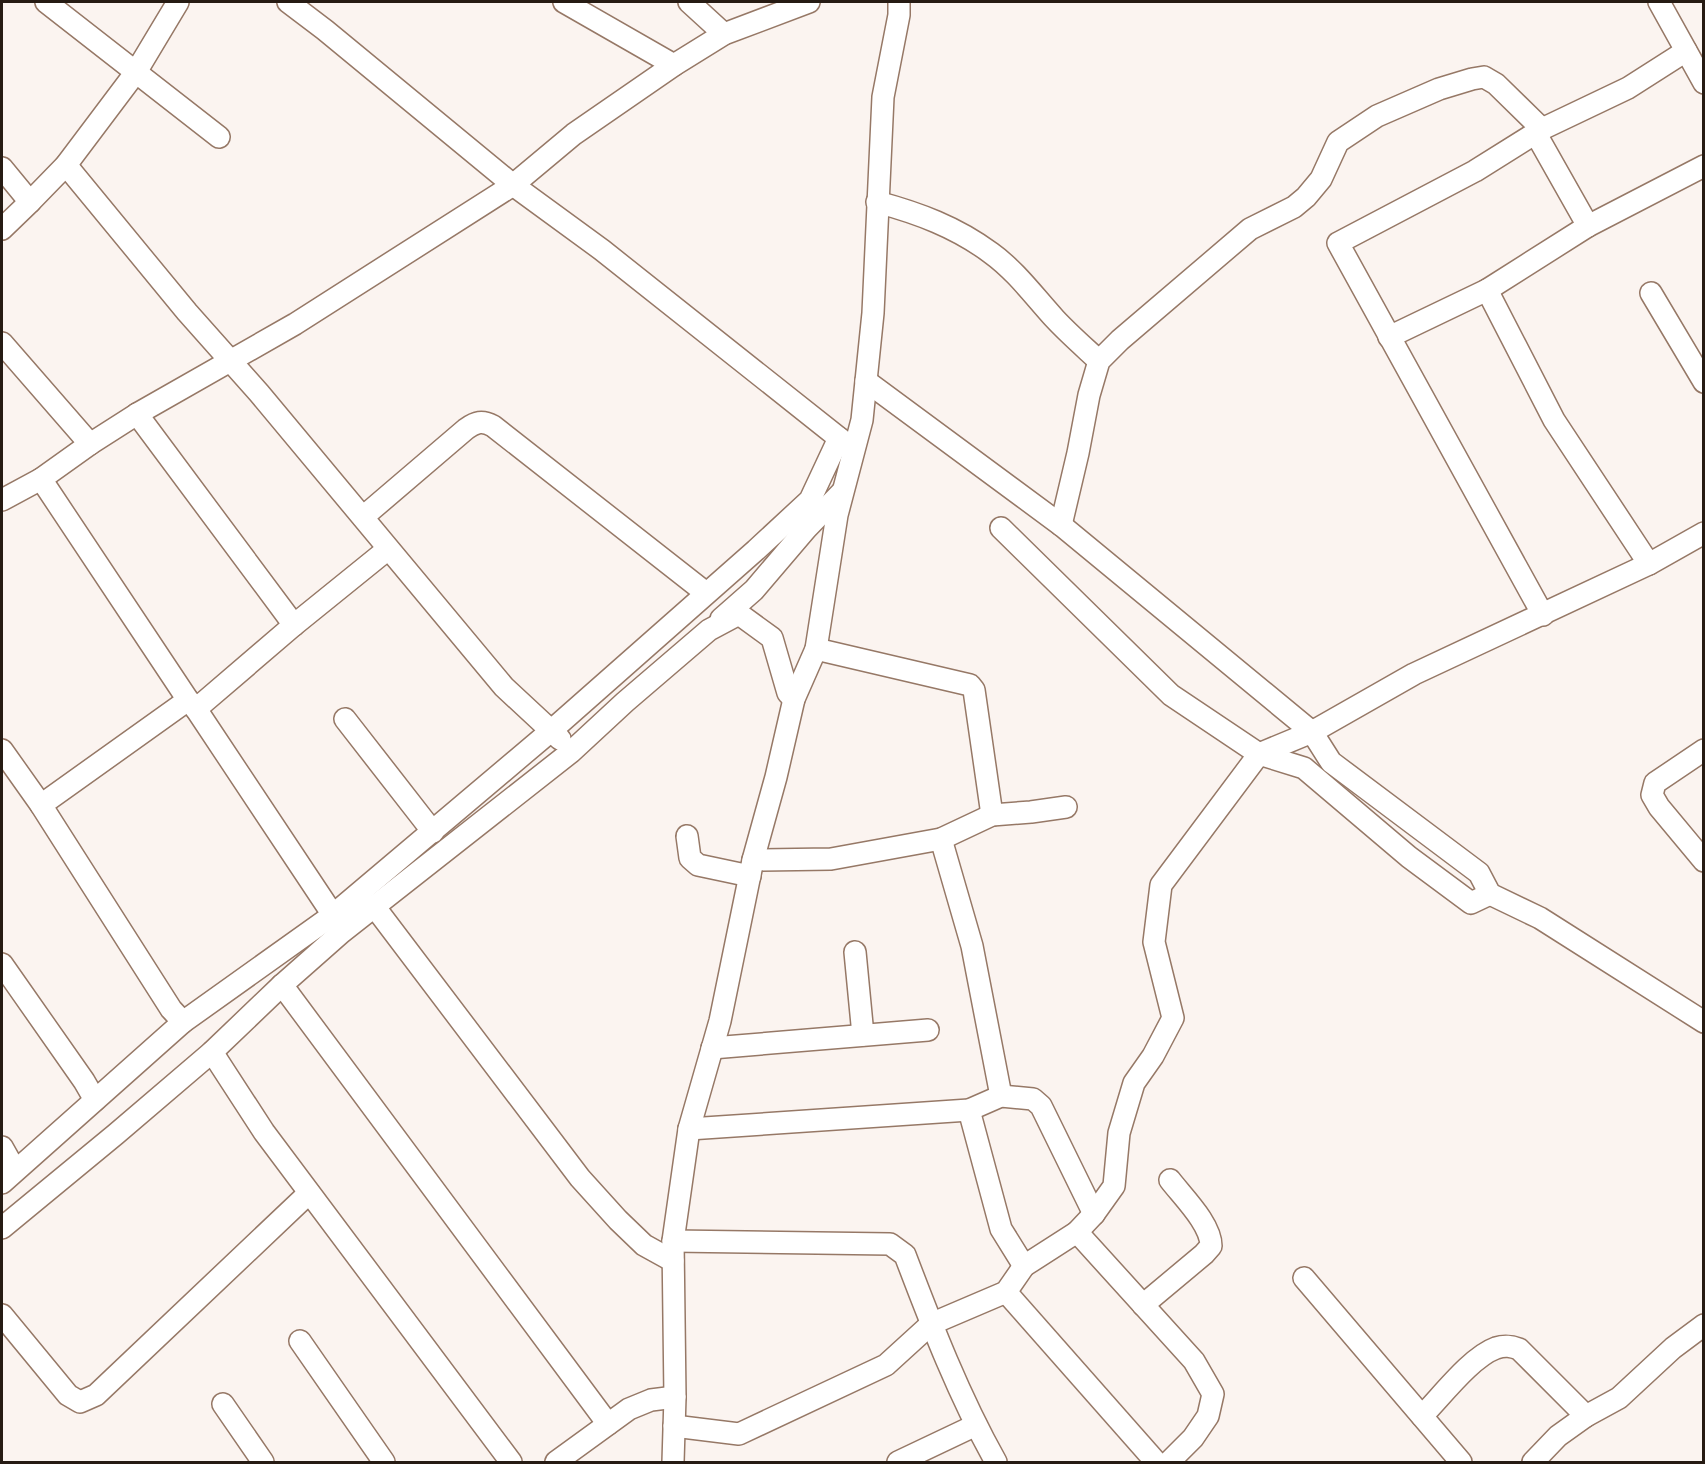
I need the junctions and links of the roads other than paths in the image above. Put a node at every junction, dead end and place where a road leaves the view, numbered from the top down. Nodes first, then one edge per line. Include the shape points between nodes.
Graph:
1 (46, 2) edge
2 (178, 2) edge
3 (288, 2) edge
4 (564, 2) edge
5 (689, 2) edge
6 (809, 2) edge
7 (899, 2) edge
8 (1659, 2) edge
9 (724, 34) junction
10 (1686, 51) junction
11 (674, 65) junction
12 (136, 72) junction
13 (1704, 83) edge
14 (1539, 132) junction
15 (219, 137) dead end
16 (66, 165) junction
17 (1704, 166) edge
18 (2, 168) edge
19 (513, 185) junction
20 (30, 202) junction
21 (877, 202) junction
22 (1588, 226) junction
23 (2, 229) edge
24 (1487, 290) junction
25 (1651, 293) dead end
26 (1389, 337) junction
27 (2, 344) edge
28 (1099, 361) junction
29 (230, 362) junction
30 (866, 381) junction
31 (1704, 382) edge
32 (137, 414) junction
33 (90, 444) junction
34 (847, 444) junction
35 (41, 479) junction
36 (844, 490) junction
37 (2, 500) edge
38 (363, 517) junction
39 (1061, 525) junction
40 (1000, 528) dead end
41 (1704, 533) edge
42 (388, 549) junction
43 (1649, 564) junction
44 (706, 593) junction
45 (1543, 615) junction
46 (294, 625) junction
47 (709, 630) junction
48 (816, 649) junction
49 (794, 699) junction
50 (192, 705) junction
51 (345, 719) dead end
52 (552, 730) junction
53 (1312, 732) junction
54 (2, 750) edge
55 (1704, 750) edge
56 (571, 752) junction
57 (1259, 754) junction
58 (40, 805) junction
59 (1066, 807) dead end
60 (992, 815) junction
61 (433, 832) junction
62 (687, 836) dead end
63 (941, 839) junction
64 (1704, 861) edge
65 (751, 868) junction
66 (1490, 894) junction
67 (374, 906) junction
68 (333, 915) junction
69 (855, 952) dead end
70 (2, 964) edge
71 (282, 985) junction
72 (183, 1022) junction
73 (1704, 1022) edge
74 (928, 1030) dead end
75 (863, 1035) junction
76 (712, 1048) junction
77 (212, 1052) junction
78 (1001, 1096) junction
79 (95, 1100) junction
80 (969, 1110) junction
81 (688, 1129) junction
82 (2, 1147) edge
83 (8, 1177) edge
84 (1170, 1180) dead end
85 (309, 1193) junction
86 (1094, 1214) junction
87 (2, 1228) edge
88 (1077, 1232) junction
89 (673, 1251) junction
90 (1024, 1266) junction
91 (1304, 1278) dead end
92 (1006, 1292) junction
93 (1143, 1305) junction
94 (2, 1315) edge
95 (931, 1324) junction
96 (1704, 1325) edge
97 (300, 1341) dead end
98 (675, 1397) junction
99 (223, 1404) dead end
100 (1422, 1416) junction
101 (1586, 1416) junction
102 (608, 1424) junction
103 (976, 1425) junction
104 (674, 1426) junction
105 (263, 1462) edge
106 (384, 1462) edge
107 (511, 1462) edge
108 (556, 1462) edge
109 (673, 1462) edge
110 (898, 1462) edge
111 (996, 1462) edge
112 (1156, 1462) edge
113 (1169, 1462) edge
114 (1461, 1462) edge
115 (1533, 1462) edge

1 - 12 street
2 - 12 street
3 - 19 street
4 - 11 street
5 - 9 street
6 - 9 street
7 - 21 street via 883,97
8 - 10 street
9 - 11 street
10 - 13 street
10 - 14 street via 1628,88
11 - 19 street via 574,134
12 - 15 street
12 - 16 street
14 - 22 street
14 - 26 street via 1475,171 1338,243
14 - 28 street via 1496,84 1484,77 1439,90 1377,116 1338,142 1321,179 1306,197 1250,229
16 - 20 street
16 - 29 street
17 - 22 street
18 - 20 street
19 - 29 street
19 - 34 street via 602,250
20 - 23 street
21 - 28 street via 947,226 990,252
21 - 30 street
22 - 24 street
24 - 26 street
24 - 43 street via 1554,420
25 - 31 street
26 - 45 street
27 - 33 street
28 - 39 street
29 - 32 street
29 - 38 street
30 - 34 street via 862,420
30 - 39 street
32 - 33 street
32 - 46 street
33 - 35 street
34 - 36 street
34 - 44 street via 810,500
35 - 37 street
35 - 50 street
36 - 47 street via 754,590
36 - 48 street
38 - 42 street
38 - 44 street via 466,429 484,421
39 - 53 street
40 - 57 street via 1171,695
41 - 43 street
42 - 46 street
42 - 52 street via 504,687
43 - 45 street
44 - 52 street
45 - 53 street via 1414,674
46 - 50 street
47 - 49 street via 739,614 772,638 788,693
47 - 56 street
48 - 49 street
48 - 60 street via 970,685 974,690
49 - 65 street
50 - 58 street
50 - 68 street
51 - 61 street
52 - 56 street
52 - 61 street
53 - 57 street
53 - 66 street via 1331,762 1479,873
54 - 58 street
55 - 64 street via 1655,783 1652,795
56 - 67 street
57 - 66 street via 1304,768 1409,857 1471,903
57 - 86 street via 1161,885 1154,942 1173,1018 1134,1083 1119,1132 1114,1186
58 - 72 street
59 - 60 street
60 - 63 street
61 - 68 street
62 - 65 street via 690,858 698,865
63 - 65 street via 831,859
63 - 78 street via 972,946
65 - 76 street
66 - 73 street via 1539,918
67 - 71 street
67 - 89 street via 580,1178 644,1245
68 - 72 street
69 - 75 street
70 - 79 street
71 - 77 street
71 - 102 street
72 - 79 street
74 - 75 street
75 - 76 street
76 - 81 street
77 - 85 street
77 - 87 street
78 - 80 street
78 - 86 street via 1033,1099 1041,1106
79 - 83 street
80 - 81 street
80 - 90 street via 1001,1229
81 - 89 street
82 - 83 street
84 - 93 street via 1205,1225 1211,1246
85 - 94 street via 96,1395 80,1402 68,1395
85 - 107 street
86 - 88 street
88 - 90 street
88 - 93 street
89 - 95 street via 890,1244 905,1255
89 - 98 street
90 - 92 street
91 - 100 street
92 - 95 street
92 - 112 street
93 - 113 street via 1194,1361 1214,1394 1208,1416
95 - 103 street
95 - 104 street via 886,1365 739,1434
96 - 101 street via 1619,1398
97 - 106 street
98 - 102 street via 651,1400
98 - 104 street
99 - 105 street
100 - 101 street via 1477,1360 1495,1348 1509,1345 1519,1349
100 - 114 street
101 - 115 street via 1558,1436
102 - 108 street
103 - 110 street
103 - 111 street
104 - 109 street

